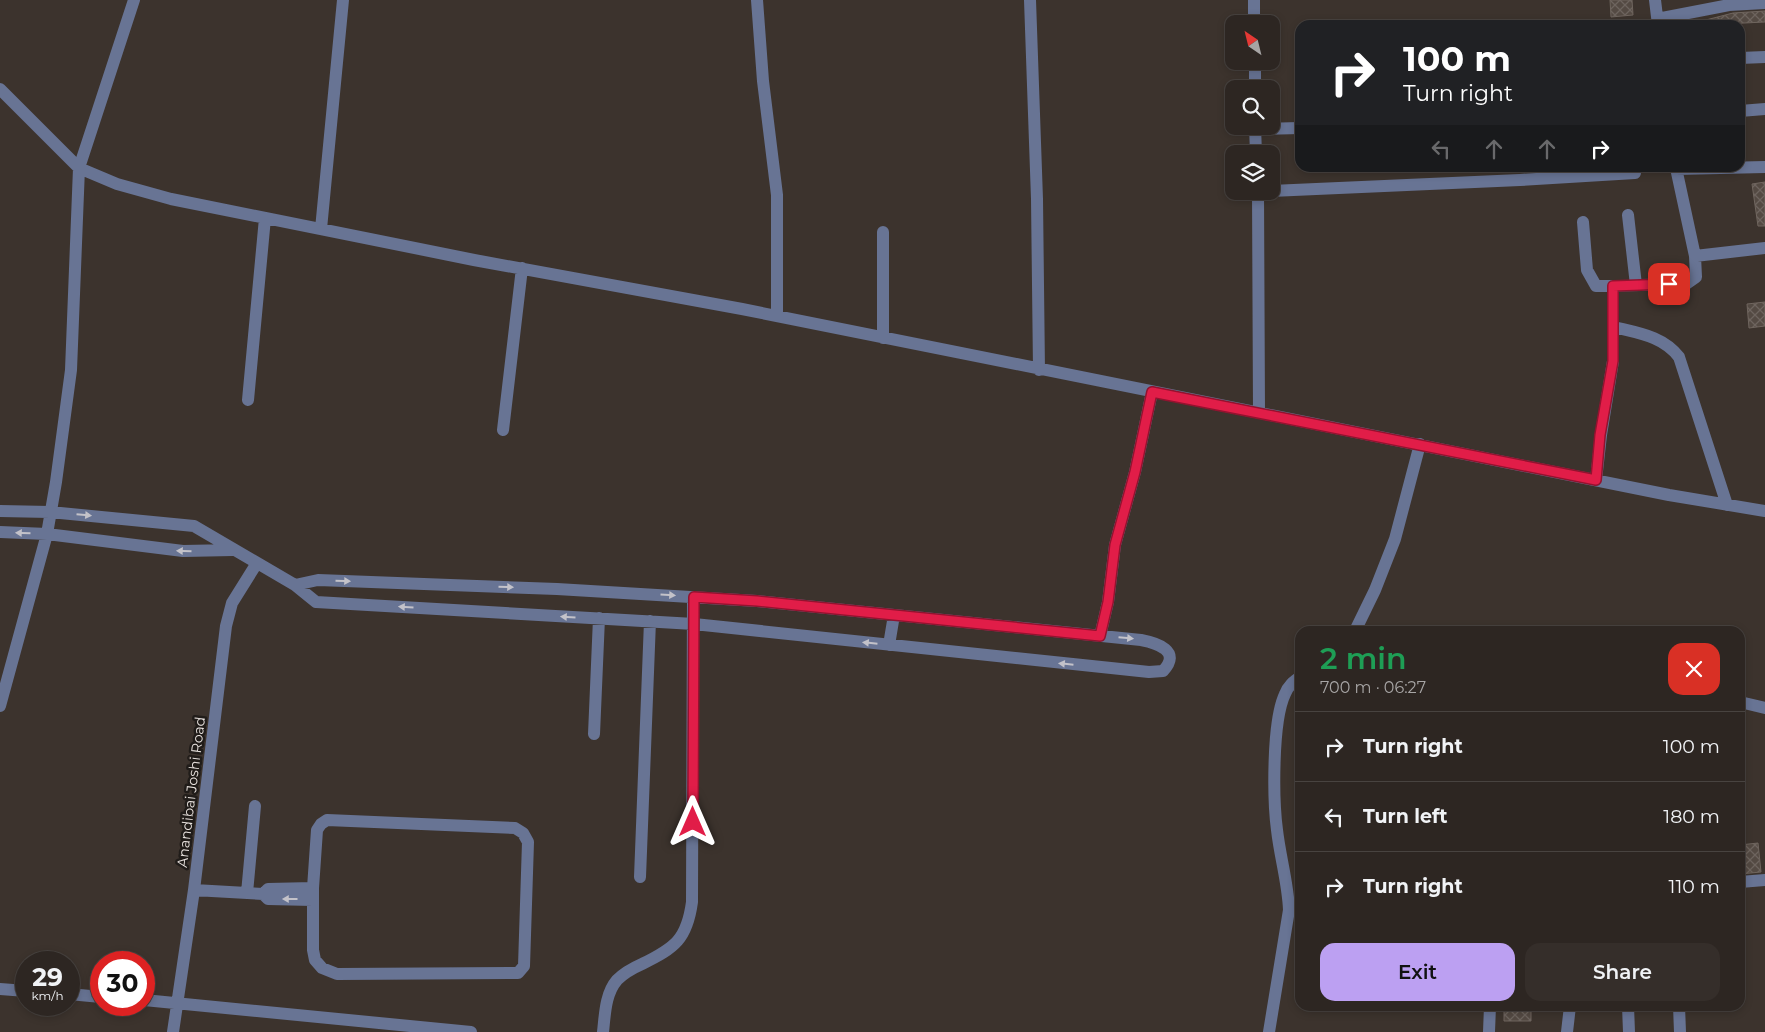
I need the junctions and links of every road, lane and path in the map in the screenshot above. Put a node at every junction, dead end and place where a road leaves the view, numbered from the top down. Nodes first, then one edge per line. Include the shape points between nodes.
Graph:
1 (134, 0) edge
2 (343, 0) edge
3 (757, 0) edge
4 (1030, 0) edge
5 (1254, 0) edge
6 (1655, 0) edge
7 (1765, 2) edge
8 (1254, 15) edge
9 (1658, 20) edge
10 (1666, 20) edge
11 (1765, 57) edge
12 (1745, 58) edge
13 (0, 89) edge
14 (1765, 109) edge
15 (1745, 111) edge
16 (1280, 128) edge
17 (1295, 128) edge
18 (1745, 167) edge
19 (1765, 167) edge
20 (80, 168) junction
21 (1599, 172) edge
22 (1629, 172) edge
23 (1677, 172) edge
24 (1634, 173) dead end
25 (1280, 191) edge
26 (1258, 200) edge
27 (1628, 215) dead end
28 (265, 218) junction
29 (1583, 222) dead end
30 (321, 229) junction
31 (883, 232) dead end
32 (1765, 248) edge
33 (1696, 256) junction
34 (522, 268) junction
35 (1636, 285) junction
36 (1613, 286) junction
37 (777, 316) junction
38 (1614, 327) junction
39 (883, 338) junction
40 (1039, 370) junction
41 (1152, 392) junction
42 (248, 400) dead end
43 (1259, 413) junction
44 (503, 430) dead end
45 (1420, 444) junction
46 (1596, 480) junction
47 (1728, 505) junction
48 (0, 511) edge
49 (1765, 511) edge
50 (50, 512) junction
51 (0, 532) edge
52 (47, 534) junction
53 (233, 550) junction
54 (257, 563) junction
55 (295, 585) junction
56 (694, 597) junction
57 (894, 615) junction
58 (599, 618) junction
59 (650, 621) junction
60 (694, 624) junction
61 (1357, 626) edge
62 (1100, 636) junction
63 (889, 645) junction
64 (1295, 681) edge
65 (1745, 703) edge
66 (0, 706) edge
67 (1765, 708) edge
68 (594, 734) dead end
69 (255, 806) dead end
70 (640, 877) dead end
71 (1765, 880) edge
72 (1745, 882) edge
73 (194, 890) junction
74 (247, 893) junction
75 (313, 894) junction
76 (0, 989) edge
77 (15, 990) edge
78 (155, 1001) edge
79 (177, 1003) junction
80 (1490, 1011) edge
81 (1570, 1011) edge
82 (1628, 1011) edge
83 (1679, 1011) edge
84 (173, 1032) edge
85 (471, 1032) edge
86 (603, 1032) edge
87 (1269, 1032) edge
88 (1489, 1032) edge
89 (1568, 1032) edge
90 (1629, 1032) edge
91 (1680, 1032) edge

1 - 20 street
2 - 30 street
3 - 37 street via 777,195
4 - 40 street
5 - 8 street
6 - 9 street
7 - 10 street via 1729,5
11 - 12 street
13 - 20 street
14 - 15 street
16 - 17 street
18 - 19 street
20 - 28 street via 117,184 171,199
20 - 50 street via 72,370
21 - 25 street via 1510,181
22 - 24 street
23 - 33 street
26 - 43 street
27 - 35 street
28 - 30 street
28 - 42 street
29 - 36 street via 1587,270 1591,279 1596,286
30 - 34 street
31 - 39 street
32 - 33 street
33 - 35 street via 1696,277 1686,284
34 - 37 street
34 - 44 street
35 - 36 street
36 - 38 street
37 - 39 street
38 - 46 street via 1613,361
38 - 47 street via 1655,337 1672,347 1679,357
39 - 40 street
40 - 41 street
41 - 43 street
41 - 62 street via 1115,545
43 - 45 street
45 - 46 street
45 - 61 street via 1395,539
46 - 47 street
47 - 49 street
48 - 50 street
50 - 52 street
50 -> 53 street via 194,526
52 -> 51 street
53 -> 52 street via 183,551
52 - 66 street
53 - 54 street
54 - 55 street
54 - 73 street, Anandibai Joshi Road via 232,603 226,626
55 -> 56 street via 318,580
58 -> 55 street via 316,602
56 - 57 street
56 - 60 street
57 - 62 street
57 - 63 street
58 - 59 street
58 - 68 street
59 - 60 street
59 - 70 street
63 -> 60 street
60 - 86 street via 690,918 682,937 666,952 628,971 616,981 609,992
62 -> 63 street via 1154,642 1168,652 1168,666 1163,671 1149,672
64 - 87 street via 1280,708 1274,770 1277,830 1289,910
65 - 67 street
69 - 74 street
71 - 72 street
73 - 74 street
73 - 79 street, Anandibai Joshi Road
74 - 75 street
75 - 75 street via 317,830 327,820 515,828 528,842 524,966 518,973 337,974 322,968 315,960
76 - 77 street
78 - 79 street
79 - 84 street, Anandibai Joshi Road
79 - 85 street
80 - 88 street
81 - 89 street
82 - 90 street
83 - 91 street

